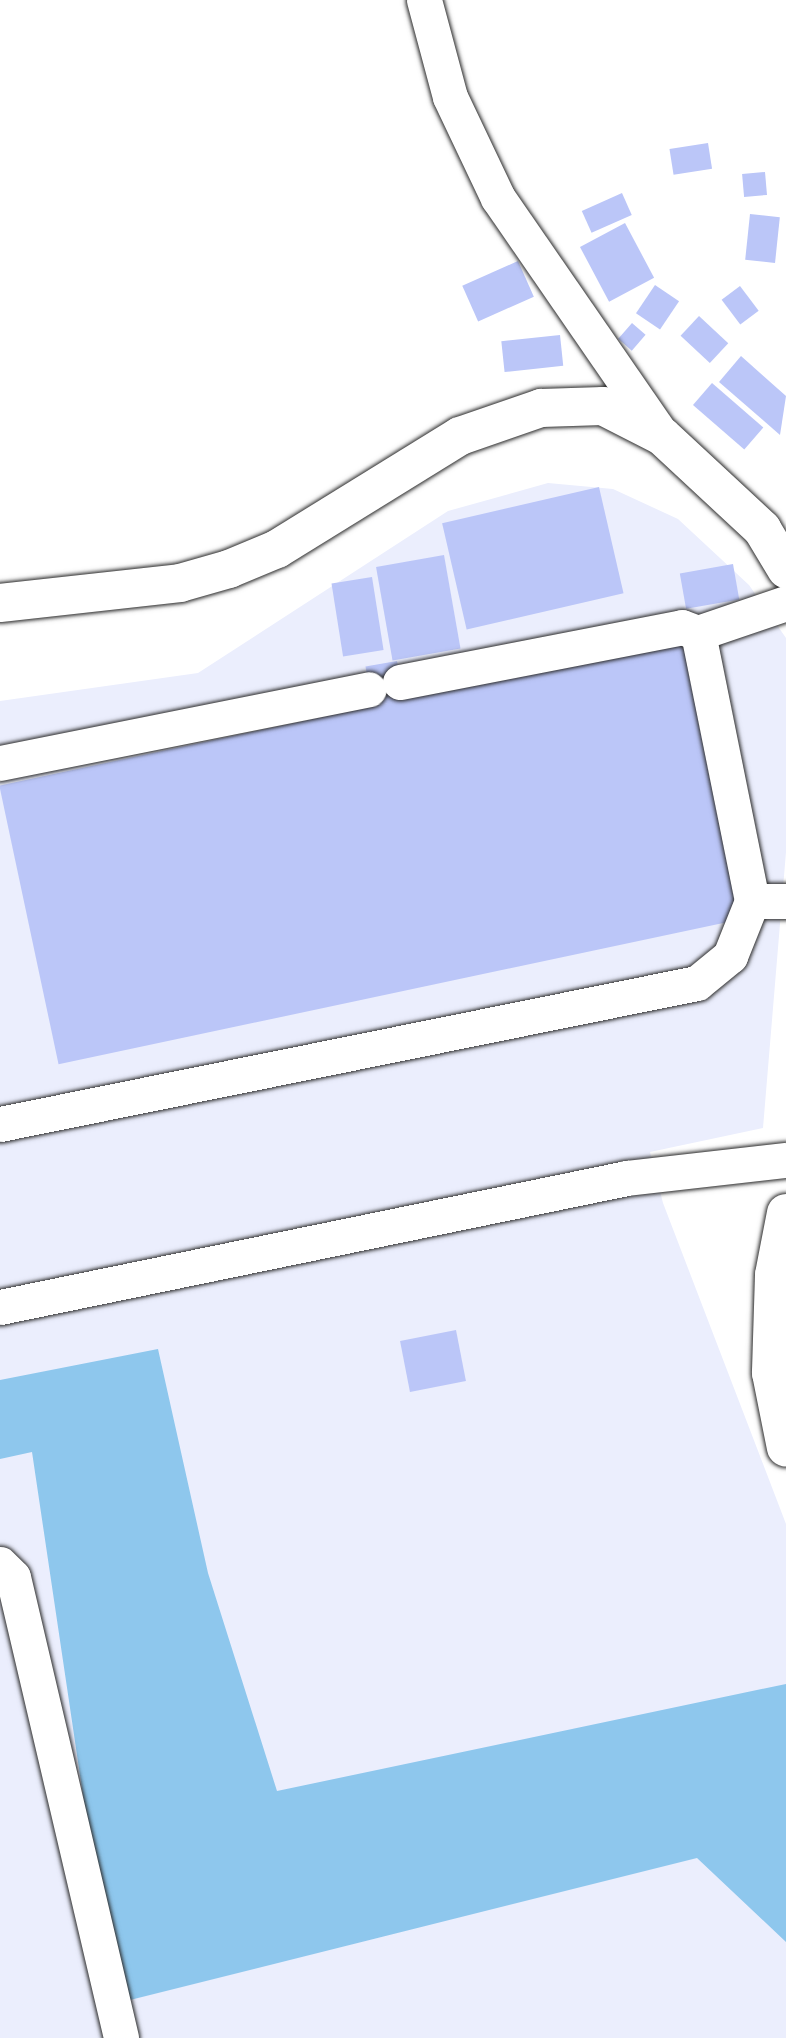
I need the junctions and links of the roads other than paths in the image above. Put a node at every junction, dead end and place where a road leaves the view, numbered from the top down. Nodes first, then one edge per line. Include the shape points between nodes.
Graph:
1 (424, 0) edge
2 (662, 436) junction
3 (786, 569) edge
4 (0, 603) edge
5 (786, 603) edge
6 (698, 633) junction
7 (0, 763) edge
8 (769, 901) edge
9 (0, 1124) edge
10 (786, 1160) edge
11 (786, 1213) edge
12 (0, 1307) edge
13 (786, 1448) edge
14 (0, 1564) edge
15 (121, 2038) edge

1 - 2 street via 450,97 498,198
2 - 3 main road via 762,529
2 - 4 main road via 603,406 541,408 460,436 277,549 229,569 141,589
5 - 6 street
6 - 7 street via 682,627
6 - 8 street
8 - 9 street via 730,956 697,983
10 - 12 street via 627,1178
11 - 13 main road via 774,1275 771,1373
14 - 15 street via 13,1577

